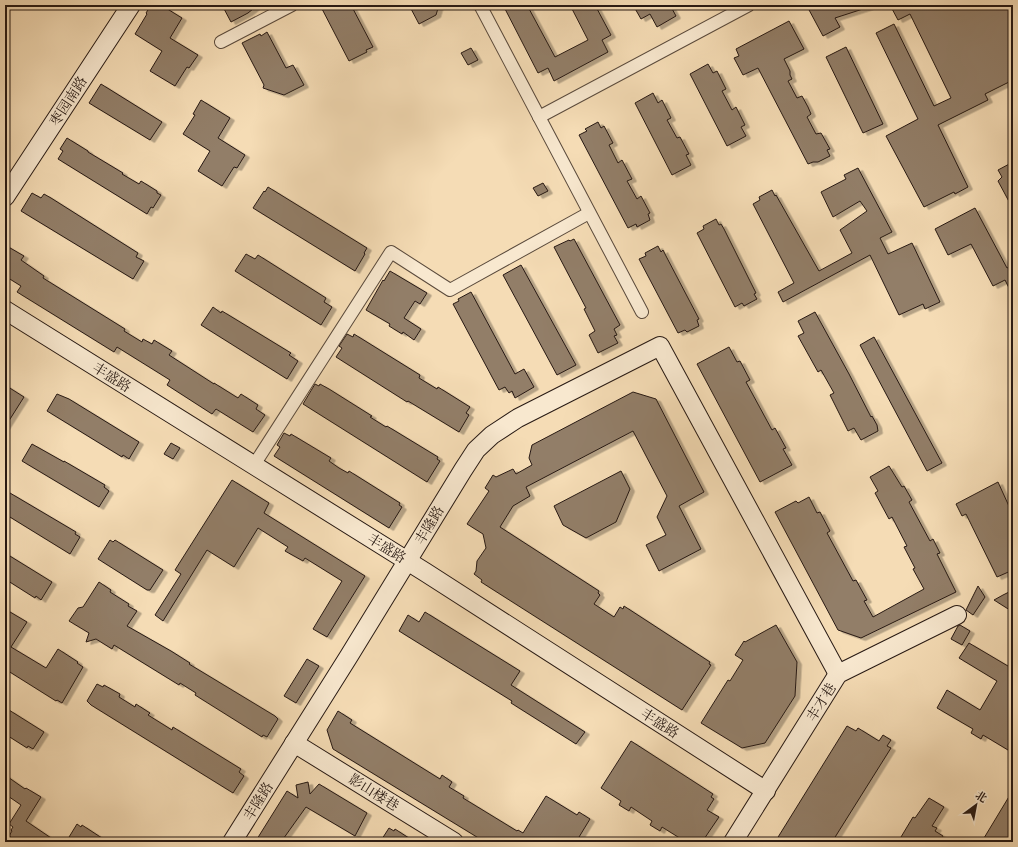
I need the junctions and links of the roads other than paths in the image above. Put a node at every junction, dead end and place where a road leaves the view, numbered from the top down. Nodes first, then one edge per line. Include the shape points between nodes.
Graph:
1 (131, 5) edge
2 (292, 5) edge
3 (480, 5) edge
4 (749, 5) edge
5 (221, 42) dead end
6 (539, 117) junction
7 (5, 197) edge
8 (589, 213) junction
9 (5, 310) edge
10 (642, 312) dead end
11 (254, 465) junction
12 (407, 561) junction
13 (957, 615) dead end
14 (838, 674) junction
15 (294, 743) junction
16 (766, 790) junction
17 (232, 842) edge
18 (454, 842) edge
19 (733, 842) edge

1 - 7 street, 枣园南路
2 - 5 street
3 - 6 street
4 - 6 street
6 - 8 street
8 - 10 street
8 - 11 street via 450,290 391,252
9 - 11 street, 丰盛路
11 - 12 street, 丰盛路
12 - 14 street, 丰隆路 via 462,470 476,450 492,435 518,418 660,346
12 - 15 street, 丰隆路
12 - 16 street, 丰盛路
13 - 14 street, 丰才巷
14 - 16 street, 丰才巷
15 - 17 street, 丰隆路
15 - 18 street, 影山楼巷
16 - 19 street, 丰才巷

